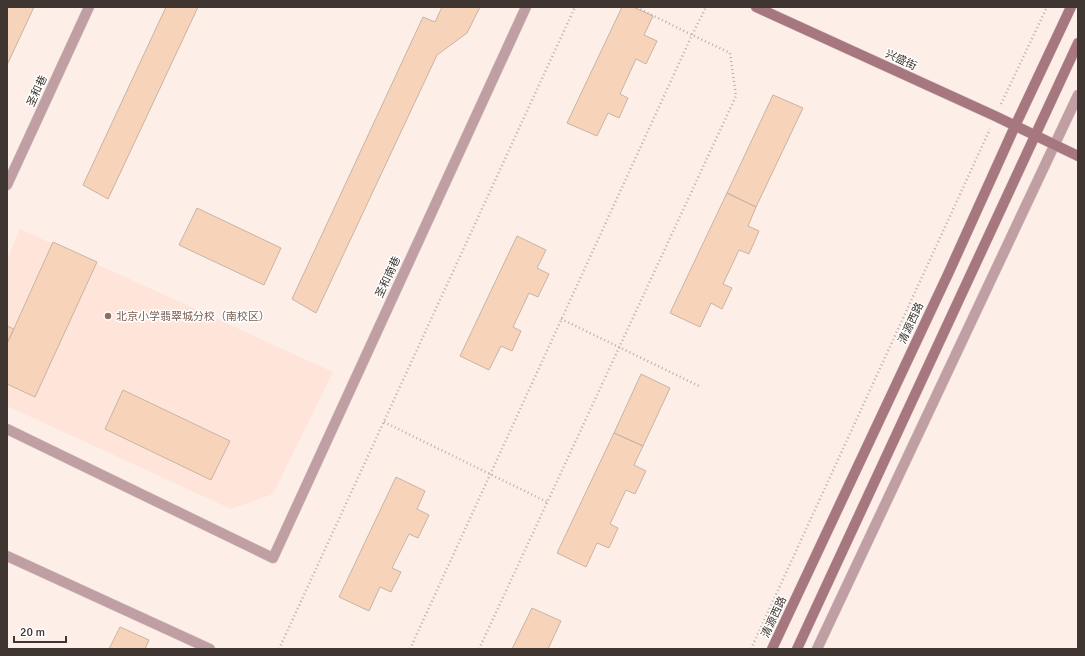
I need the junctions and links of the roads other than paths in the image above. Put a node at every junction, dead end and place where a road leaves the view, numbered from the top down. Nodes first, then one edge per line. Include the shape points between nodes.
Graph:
1 (89, 7) edge
2 (526, 7) edge
3 (756, 7) edge
4 (1071, 7) edge
5 (1078, 43) edge
6 (1078, 95) edge
7 (1015, 126) junction
8 (1036, 136) junction
9 (1055, 145) junction
10 (1078, 156) edge
11 (7, 185) edge
12 (7, 429) edge
13 (7, 556) edge
14 (210, 649) edge
15 (772, 649) edge
16 (797, 649) edge
17 (817, 649) edge

1 - 11 street, 圣和巷
2 - 12 street, 圣和南巷 via 273,558
3 - 7 main road, 兴盛街
4 - 7 main road, 清源西路
5 - 8 main road
6 - 9 street
7 - 8 main road, 兴盛街
7 - 15 main road, 清源西路
8 - 9 main road, 兴盛街
8 - 16 main road
9 - 10 main road, 兴盛街
9 - 17 street
13 - 14 street

